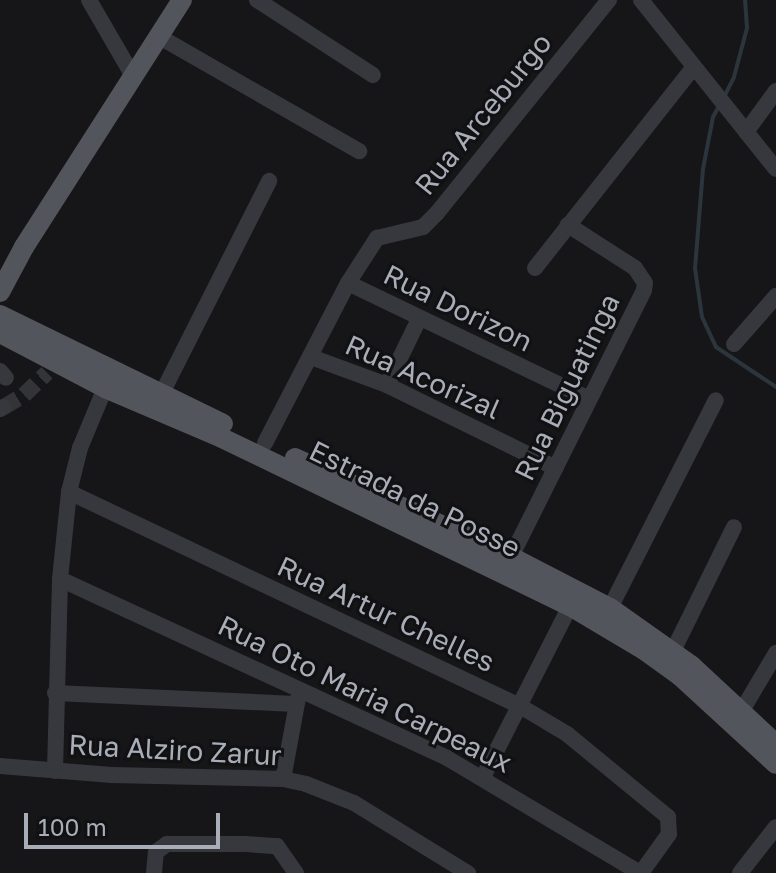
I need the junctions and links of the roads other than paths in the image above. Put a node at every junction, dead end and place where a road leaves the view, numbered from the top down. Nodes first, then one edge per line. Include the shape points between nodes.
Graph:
1 (89, 0) edge
2 (182, 0) edge
3 (257, 0) edge
4 (609, 0) edge
5 (641, 0) edge
6 (158, 36) junction
7 (694, 67) junction
8 (373, 75) dead end
9 (133, 76) junction
10 (776, 91) edge
11 (746, 132) junction
12 (359, 151) dead end
13 (776, 169) edge
14 (269, 181) dead end
15 (568, 225) junction
16 (535, 268) dead end
17 (348, 283) junction
18 (0, 292) edge
19 (776, 296) edge
20 (0, 315) edge
21 (419, 319) junction
22 (0, 333) edge
23 (734, 344) dead end
24 (311, 357) junction
25 (387, 385) junction
26 (105, 388) junction
27 (161, 395) junction
28 (589, 399) junction
29 (716, 400) dead end
30 (265, 443) junction
31 (556, 468) junction
32 (69, 492) junction
33 (734, 527) dead end
34 (511, 557) junction
35 (60, 579) junction
36 (570, 606) junction
37 (610, 608) junction
38 (673, 651) junction
39 (776, 653) edge
40 (55, 693) junction
41 (299, 697) junction
42 (520, 706) junction
43 (741, 712) junction
44 (776, 744) edge
45 (776, 764) edge
46 (0, 766) edge
47 (55, 771) junction
48 (483, 777) junction
49 (283, 779) junction
50 (776, 827) edge
51 (295, 871) edge
52 (154, 873) edge
53 (468, 873) edge
54 (640, 873) edge
55 (740, 873) edge

1 - 9 street
2 - 6 main road
3 - 8 street
4 - 17 street, Rua Arceburgo via 437,213 423,227 377,238
5 - 7 street
6 - 9 main road
6 - 12 street
7 - 11 street
7 - 15 street
9 - 18 main road
10 - 11 street
11 - 13 street
14 - 27 street
15 - 16 street
15 - 28 street, Rua Biguatinga via 635,268 645,283
17 - 21 street, Rua Dorizon
17 - 24 street, Rua Arceburgo
19 - 23 street
20 - 27 main road, Estrada da Posse
21 - 25 street
21 - 28 street, Rua Dorizon
22 - 26 main road, Estrada da Posse via 50,367
24 - 25 street, Rua Acorizal
24 - 30 street, Rua Arceburgo
25 - 31 street, Rua Acorizal
26 - 32 street
26 - 36 main road, Estrada da Posse via 222,438
27 - 30 main road, Estrada da Posse
28 - 31 street, Rua Biguatinga
29 - 37 street
30 - 34 main road, Estrada da Posse
31 - 34 street, Rua Biguatinga
32 - 35 street
32 - 42 street, Rua Artur Chelles
33 - 38 street
34 - 37 main road, Estrada da Posse
35 - 40 street
35 - 41 street, Rua Oto Maria Carpeaux
36 - 42 street
36 - 45 main road, Estrada da Posse via 680,676
37 - 38 main road, Estrada da Posse
38 - 43 main road, Estrada da Posse
39 - 43 street
40 - 41 street
40 - 47 street
41 - 48 street, Rua Oto Maria Carpeaux
41 - 49 street
42 - 48 street
42 - 54 street, Rua Artur Chelles via 596,755 663,810 669,834
43 - 44 main road, Estrada da Posse
46 - 47 street, Rua Alziro Zarur
47 - 49 street, Rua Alziro Zarur
48 - 54 street, Rua Oto Maria Carpeaux
49 - 53 street, Rua Alziro Zarur via 343,798
50 - 55 street
51 - 52 street via 281,848 273,845 167,844 156,852

